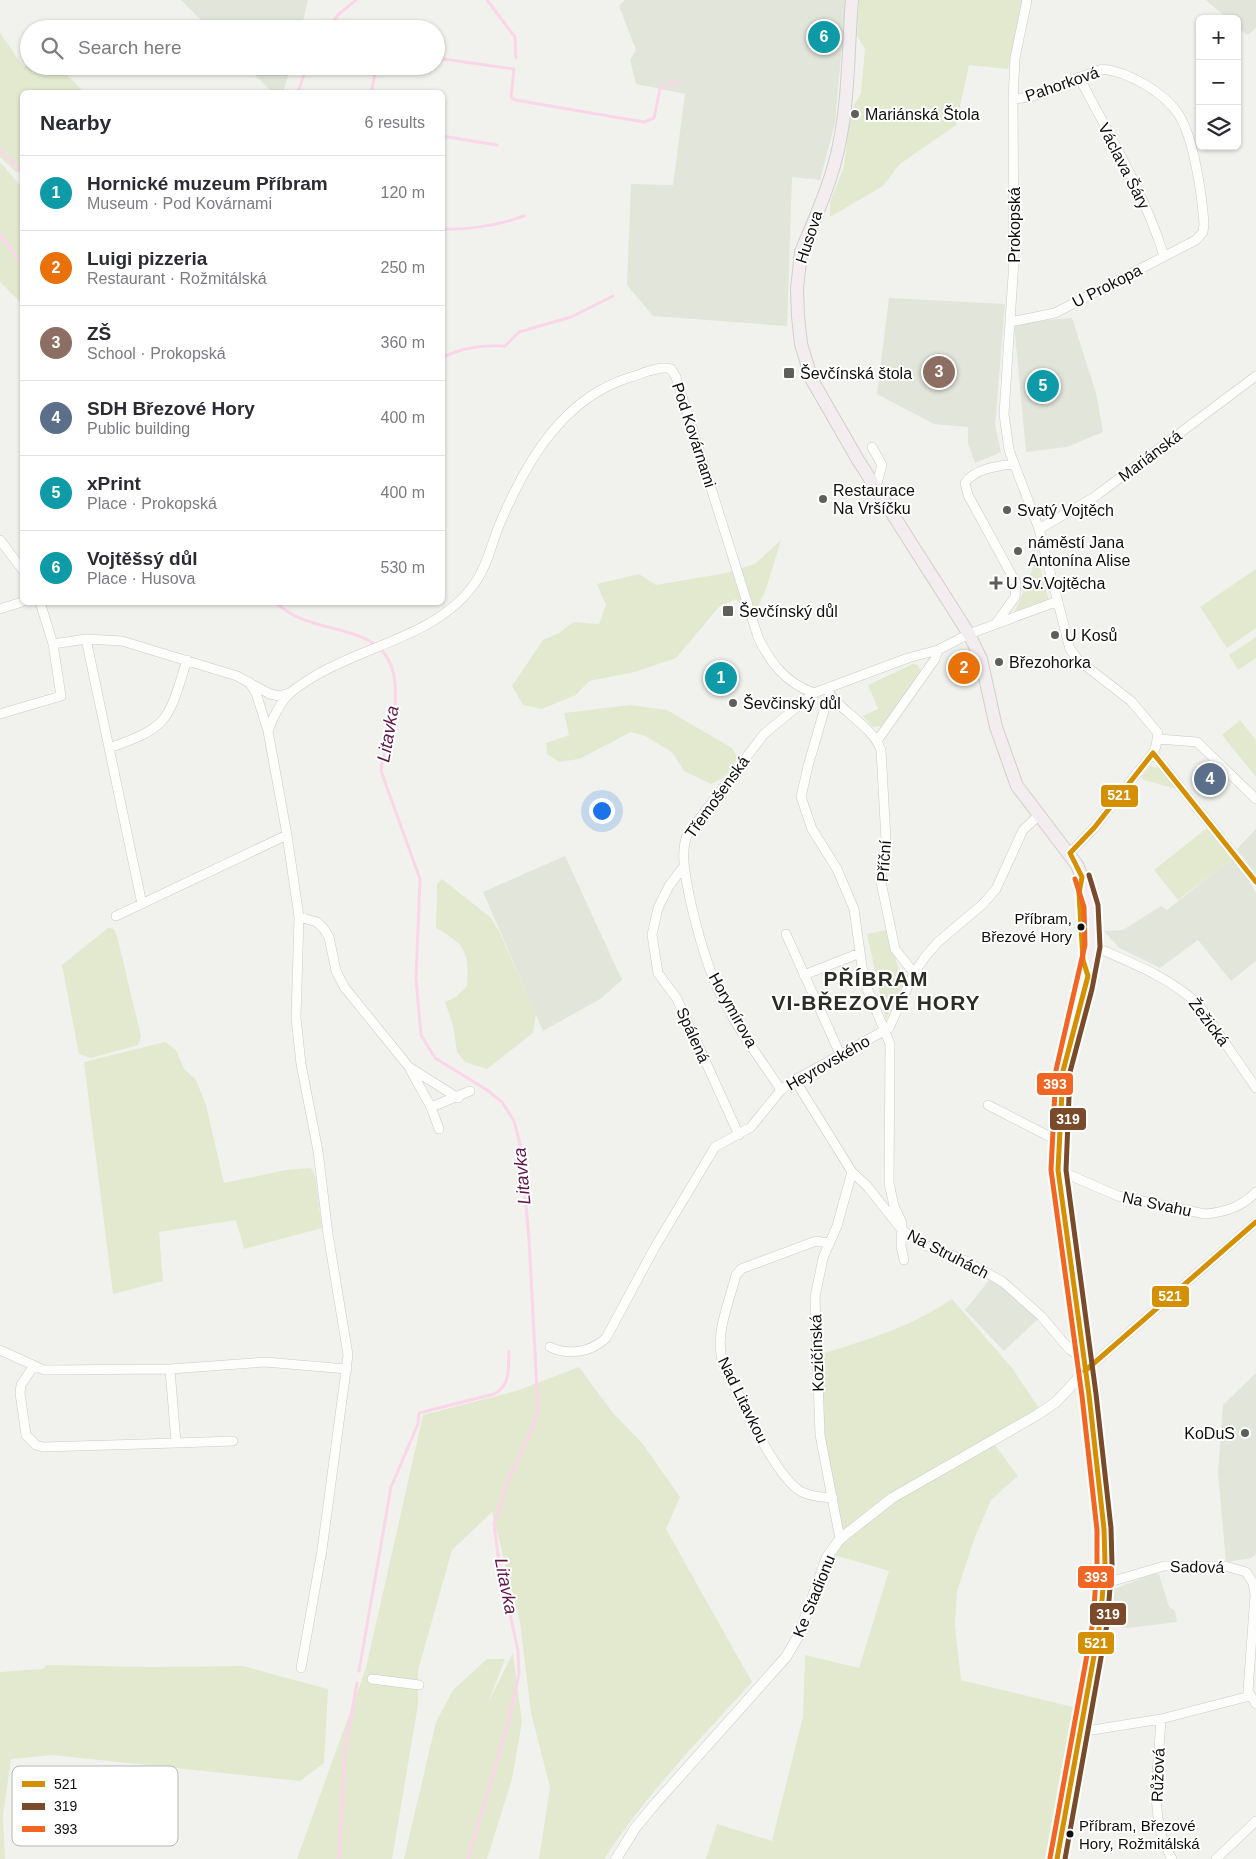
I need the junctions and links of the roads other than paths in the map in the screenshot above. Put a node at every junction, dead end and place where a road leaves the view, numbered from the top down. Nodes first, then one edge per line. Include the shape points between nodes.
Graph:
1 (852, 0) edge
2 (1027, 0) edge
3 (1079, 77) junction
4 (1013, 99) junction
5 (1200, 237) joint
6 (1164, 256) junction
7 (1010, 322) junction
8 (1256, 376) edge
9 (872, 447) dead end
10 (1013, 464) junction
11 (876, 487) junction
12 (1039, 529) junction
13 (0, 540) edge
14 (20, 566) edge
15 (1058, 601) junction
16 (20, 603) edge
17 (41, 605) edge
18 (0, 609) edge
19 (996, 623) junction
20 (969, 634) junction
21 (86, 639) junction
22 (53, 644) junction
23 (938, 650) junction
24 (187, 660) junction
25 (250, 682) junction
26 (289, 693) junction
27 (814, 693) junction
28 (829, 693) junction
29 (0, 714) edge
30 (268, 730) junction
31 (1158, 738) junction
32 (877, 741) junction
33 (109, 748) junction
34 (1153, 753) junction
35 (1256, 799) edge
36 (1038, 816) junction
37 (287, 835) junction
38 (1070, 853) junction
39 (684, 866) junction
40 (1256, 882) edge
41 (142, 904) junction
42 (116, 916) dead end
43 (299, 917) junction
44 (786, 934) dead end
45 (1093, 946) junction
46 (860, 953) junction
47 (914, 973) junction
48 (804, 975) junction
49 (883, 1032) junction
50 (840, 1054) junction
51 (409, 1067) junction
52 (795, 1080) junction
53 (1256, 1088) edge
54 (781, 1090) junction
55 (470, 1091) dead end
56 (458, 1098) junction
57 (988, 1106) dead end
58 (431, 1107) junction
59 (439, 1129) dead end
60 (739, 1135) junction
61 (1058, 1141) junction
62 (1058, 1170) junction
63 (852, 1172) junction
64 (1256, 1192) edge
65 (1256, 1222) edge
66 (902, 1230) junction
67 (828, 1243) junction
68 (904, 1260) dead end
69 (550, 1347) dead end
70 (0, 1350) edge
71 (1083, 1358) junction
72 (33, 1367) junction
73 (170, 1369) junction
74 (347, 1369) junction
75 (1085, 1371) junction
76 (233, 1441) dead end
77 (176, 1443) junction
78 (832, 1498) junction
79 (840, 1539) junction
80 (1103, 1584) junction
81 (301, 1668) dead end
82 (372, 1679) dead end
83 (420, 1685) dead end
84 (1250, 1696) junction
85 (1256, 1704) edge
86 (1161, 1719) junction
87 (1080, 1732) junction
88 (1256, 1821) edge
89 (616, 1859) edge
90 (1058, 1859) edge
91 (1172, 1859) edge
92 (1216, 1859) edge

1 - 11 main road, Husova via 839,144 801,252 797,303 801,344 812,380
2 - 4 street, Prokopská via 1014,58
3 - 4 street, Pahorková via 1030,97
3 - 5 street, Pahorková via 1102,68 1115,70 1136,79 1170,104 1178,114 1200,192 1204,224
3 - 6 street, Václava Šáry via 1140,197
4 - 7 street, Prokopská via 1014,260
5 - 6 street, U Prokopa
6 - 7 street, U Prokopa via 1055,313
7 - 10 street, Prokopská via 1004,414
8 - 12 street, Mariánská via 1093,498
9 - 11 street via 882,465
10 - 12 street, Prokopská
10 - 19 street via 982,471 964,483 1016,583 1015,597
11 - 20 main road, Husova
12 - 15 street, Prokopská
13 - 14 street
15 - 19 street, Třemošenská
15 - 31 street, Prokopská via 1073,656 1131,701 1156,728
16 - 18 street
17 - 22 street
19 - 20 street, Třemošenská
20 - 23 street, Třemošenská
20 - 36 main road, Husova via 981,660 996,727 1017,786
21 - 22 street
21 - 24 street via 122,641
21 - 33 street
22 - 29 street via 61,696
23 - 28 street, Třemošenská via 908,658
23 - 32 street via 935,660
24 - 25 street
24 - 33 street via 170,710 162,722 149,733
25 - 26 street via 270,694
25 - 30 street
26 - 27 street, Pod Kovárnami via 319,673 423,626 465,596 476,582 517,488 560,421 593,395 618,381 667,368 676,377 758,637 769,659 784,676 793,684
26 - 30 street via 276,710
27 - 28 street, Třemošenská
27 - 39 street, Třemošenská via 764,734 736,768 687,835
28 - 32 street
28 - 46 street, Na Struhách via 801,797 812,829 846,888 854,909
30 - 37 street
31 - 34 street
31 - 35 street via 1197,742
32 - 47 street, Příční via 881,750 886,840 881,882 895,949
33 - 41 street
34 - 38 street via 1094,828
34 - 40 street
36 - 38 main road, Husova
36 - 47 street, Heyrovského via 1023,830 996,889 938,942
37 - 41 street
37 - 43 street
38 - 45 main road, Husova via 1091,906
39 - 54 street, Horymírova via 697,927 717,987
39 - 60 street, Spálená via 658,908 652,935 658,973 677,999
41 - 42 street
43 - 51 street via 317,922 324,929 336,971 345,988
43 - 74 street via 296,1018 347,1340
44 - 48 street
45 - 53 street, Žežická via 1158,974 1188,994
45 - 61 main road, Husova via 1063,1071
46 - 48 street
46 - 49 street, Na Struhách via 864,981
47 - 49 street, Heyrovského via 892,1021
48 - 50 street
49 - 50 street, Heyrovského
49 - 66 street, Na Struhách via 890,1044 889,1183
50 - 52 street, Heyrovského
51 - 56 street
51 - 58 street
52 - 54 street, Heyrovského
52 - 63 street, Na Struhách
54 - 60 street, Heyrovského via 751,1127
55 - 56 street
56 - 58 street
57 - 61 street
58 - 59 street
60 - 69 street, Heyrovského via 715,1147 655,1247 606,1338 599,1345 582,1351
61 - 62 main road, Husova
62 - 64 street, Na Svahu via 1118,1196 1205,1214 1240,1206
62 - 71 main road, Husova
63 - 66 street, Na Struhách
63 - 67 street, Kozičínská via 837,1226
65 - 75 street
66 - 68 street, Na Struhách
66 - 71 street, Na Struhách via 925,1245 966,1260 1003,1282 1041,1316 1069,1349
67 - 78 street, Kozičínská via 817,1287 815,1320 820,1435
67 - 78 street, Nad Litavkou via 816,1241 741,1269 736,1275 719,1351 782,1474 803,1492
70 - 72 street
71 - 75 main road, Husova
72 - 73 street via 44,1370
72 - 77 street via 21,1384 20,1393 26,1435 36,1445
73 - 74 street via 264,1362
73 - 77 street
74 - 81 street via 322,1550
75 - 79 street, Ke Stadionu via 1056,1402 1037,1416 892,1498
75 - 80 main road, Husova via 1104,1529
76 - 77 street
78 - 79 street, Kozičínská
79 - 89 street, Ke Stadionu via 827,1557 800,1634 786,1657 655,1804
80 - 84 street, Sadová via 1164,1566 1225,1566 1246,1572 1255,1594
80 - 87 main road, Husova via 1100,1623
82 - 83 street
84 - 85 street
84 - 86 street
86 - 87 street
86 - 91 street, Růžová via 1157,1809 1161,1836
87 - 90 main road, Husova
88 - 92 street

